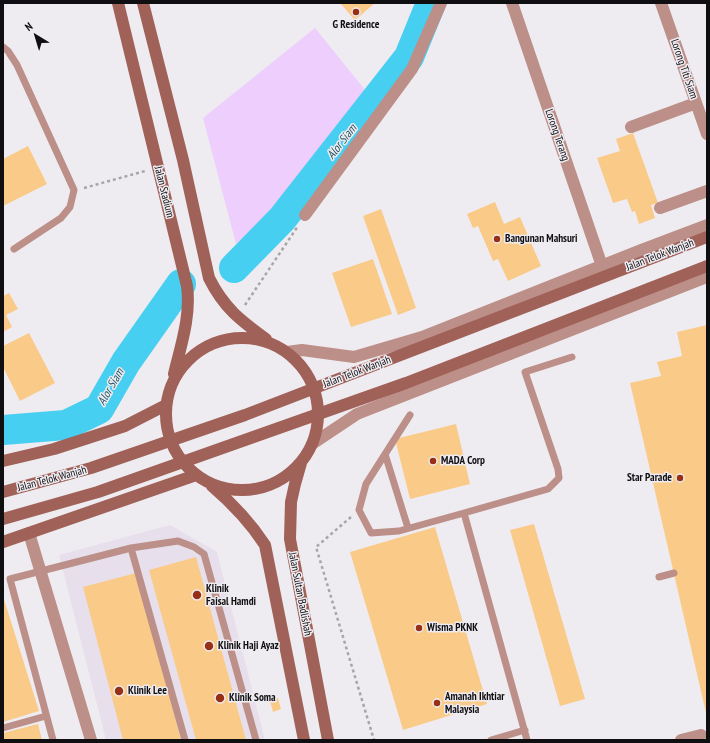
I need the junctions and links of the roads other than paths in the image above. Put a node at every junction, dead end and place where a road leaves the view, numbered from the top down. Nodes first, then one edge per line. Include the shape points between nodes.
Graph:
1 (118, 3) edge
2 (143, 3) edge
3 (441, 3) edge
4 (512, 3) edge
5 (661, 3) edge
6 (3, 47) edge
7 (696, 103) junction
8 (631, 127) dead end
9 (707, 134) edge
10 (707, 191) edge
11 (660, 208) dead end
12 (305, 215) road end
13 (707, 225) edge
14 (707, 237) edge
15 (14, 248) dead end
16 (602, 266) junction
17 (707, 266) edge
18 (707, 277) edge
19 (272, 343) junction
20 (287, 352) junction
21 (572, 357) dead end
22 (173, 381) junction
23 (166, 405) junction
24 (410, 415) dead end
25 (310, 447) junction
26 (385, 454) junction
27 (3, 461) edge
28 (200, 478) junction
29 (3, 492) edge
30 (464, 513) junction
31 (3, 519) edge
32 (408, 528) junction
33 (29, 533) junction
34 (3, 542) edge
35 (131, 548) junction
36 (41, 571) junction
37 (674, 573) dead end
38 (659, 577) dead end
39 (6, 580) edge
40 (320, 698) junction
41 (46, 716) junction
42 (3, 728) edge
43 (524, 730) junction
44 (700, 735) dead end
45 (53, 740) edge
46 (91, 740) edge
47 (185, 740) edge
48 (256, 740) edge
49 (304, 740) edge
50 (328, 740) edge
51 (336, 740) edge
52 (491, 740) edge
53 (527, 740) edge
54 (681, 740) edge

1 - 22 main road, Jalan Stadium via 187,286 188,316
2 - 19 main road via 183,160 208,278 236,318
3 - 12 street via 412,69
4 - 16 street, Lorong Terang
5 - 7 street, Lorong Titi Siam
6 - 15 lane via 17,65 74,190 70,207 61,218
7 - 8 street
7 - 9 street, Lorong Titi Siam
10 - 11 street
13 - 16 street
14 - 29 main road, Jalan Telok Wanjah, bridge via 245,415 91,468
16 - 20 street via 422,337 354,358 302,350
17 - 31 main road, bridge via 406,383 98,492
18 - 25 street via 357,414
19 - 20 main road
19 - 22 main road via 250,338 226,339 204,347 186,362
20 - 25 main road via 305,370 316,393 318,419
21 - 30 lane via 525,372 559,478 548,489
22 - 23 main road
23 - 27 main road via 125,426 54,449
23 - 28 main road via 167,431 178,456
24 - 26 lane
25 - 28 main road via 299,464 286,476 254,489 220,487
25 - 40 main road, Jalan Sultan Badlishah via 294,484 290,540
26 - 32 lane
26 - 32 lane via 366,484 359,510 371,533
28 - 33 main road
28 - 49 main road via 238,510 253,526 265,545
30 - 32 lane
30 - 43 lane
33 - 34 main road
33 - 36 street
35 - 36 lane
35 - 47 lane
35 - 48 lane via 178,541 204,554
36 - 39 lane
36 - 46 street
37 - 38 lane
39 - 41 lane
40 - 50 main road, Jalan Sultan Badlishah
40 - 51 main road
41 - 42 lane
41 - 45 lane
43 - 52 lane
43 - 53 lane
44 - 54 street

